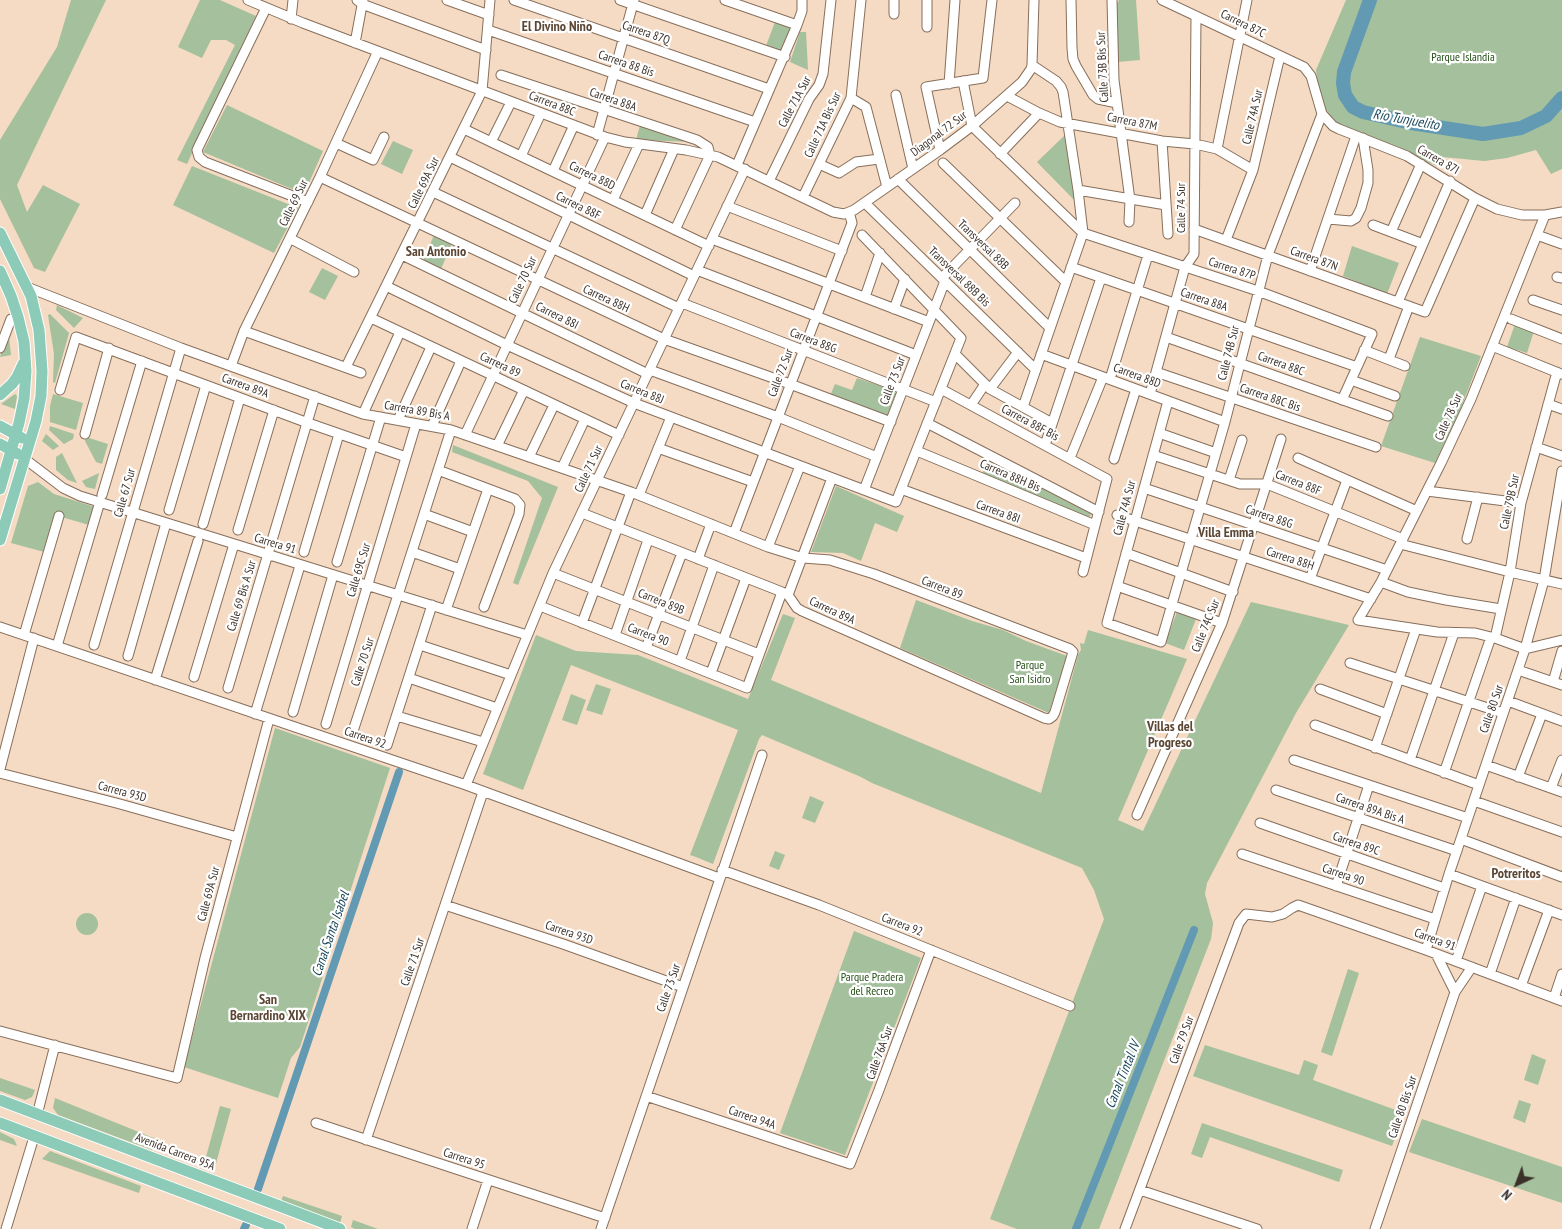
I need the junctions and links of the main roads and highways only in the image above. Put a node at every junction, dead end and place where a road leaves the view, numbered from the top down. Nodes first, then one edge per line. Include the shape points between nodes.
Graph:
1 (0, 233) edge
2 (0, 271) edge
3 (25, 355) junction
4 (0, 395) edge
5 (0, 426) edge
6 (16, 435) junction
7 (30, 442) junction
8 (0, 444) edge
9 (12, 451) junction
10 (25, 458) junction
11 (0, 489) edge
12 (0, 540) edge
13 (0, 1100) edge
14 (0, 1123) edge
15 (280, 1229) edge
16 (340, 1229) edge

1 - 7 main road via 27,287 37,318 42,356 41,396
2 - 3 main road via 11,296
3 - 4 main road via 17,377
3 - 6 main road via 25,387
5 - 6 main road
6 - 7 main road
6 - 9 main road
7 - 10 main road
8 - 9 main road
9 - 10 main road
9 - 11 main road
10 - 12 main road
13 - 16 main road, Avenida Carrera 95A
14 - 15 main road

